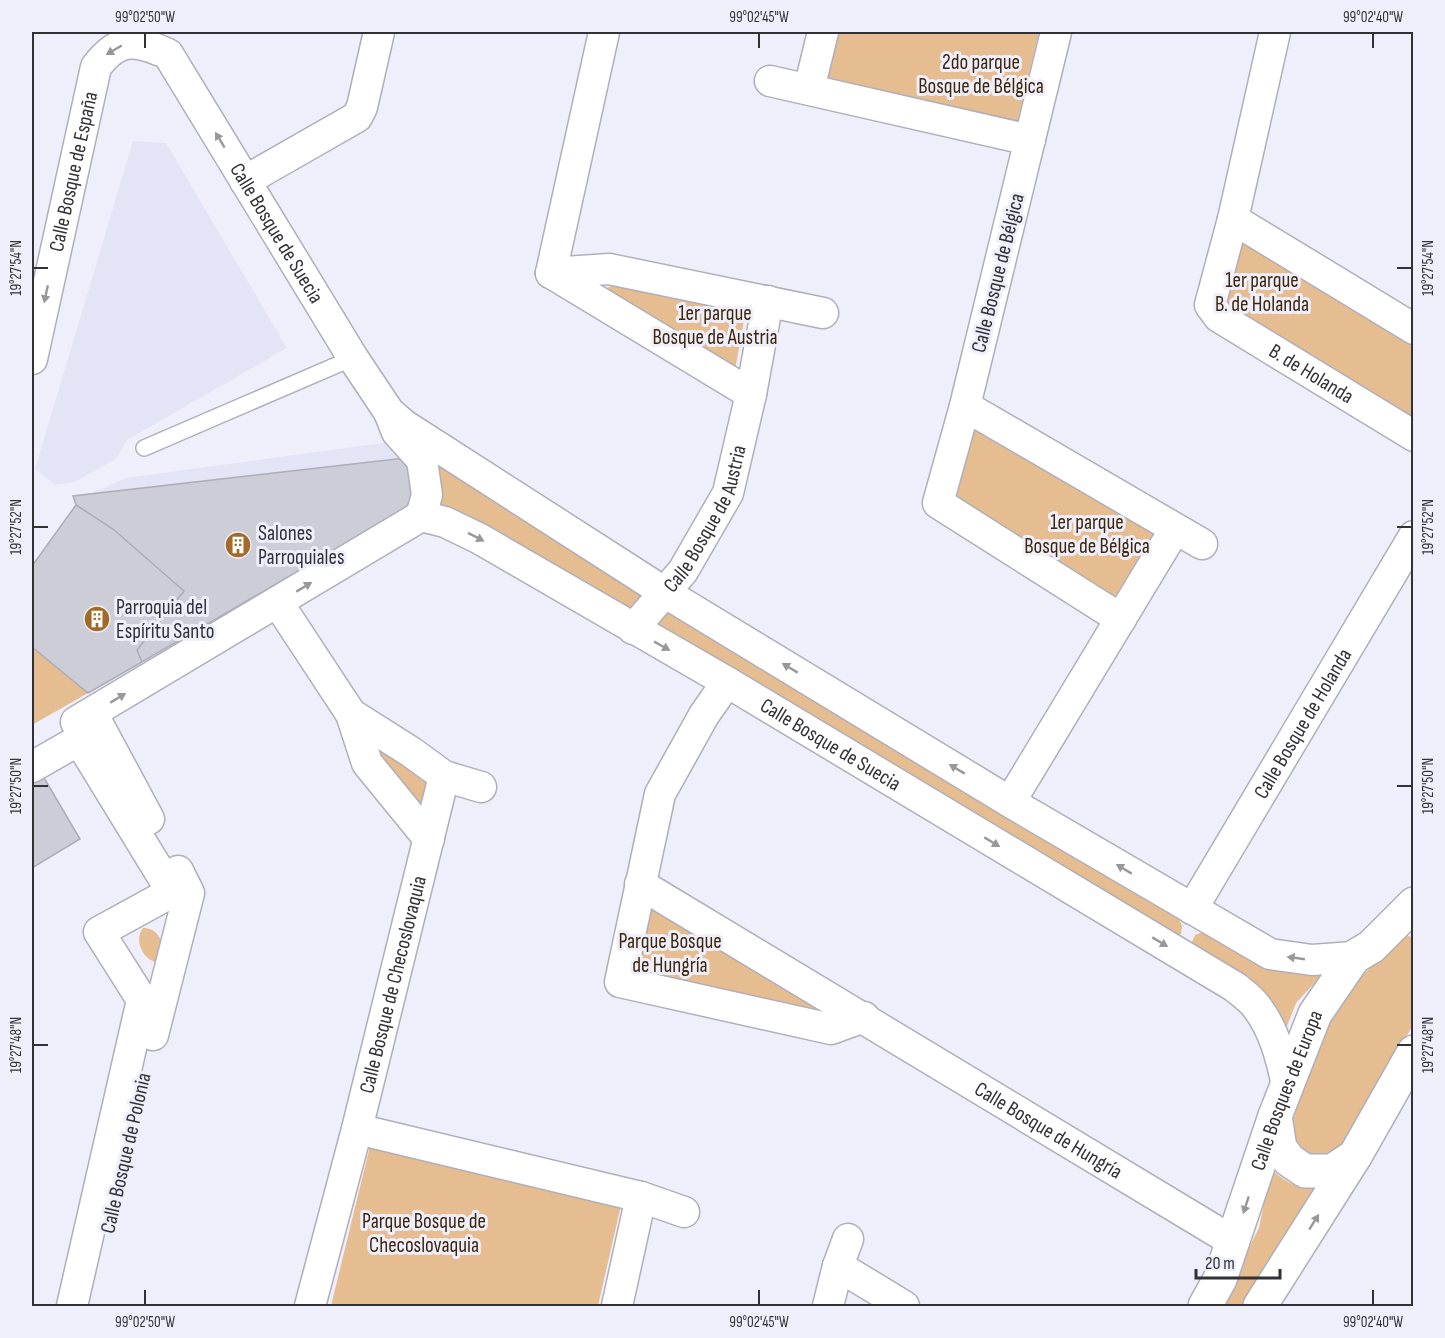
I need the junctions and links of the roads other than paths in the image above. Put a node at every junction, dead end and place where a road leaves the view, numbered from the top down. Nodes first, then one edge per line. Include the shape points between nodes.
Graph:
1 (379, 32) edge
2 (604, 32) edge
3 (823, 32) edge
4 (1056, 32) edge
5 (1275, 32) edge
6 (168, 54) joint
7 (770, 81) dead end
8 (809, 89) junction
9 (1030, 140) junction
10 (245, 181) junction
11 (1233, 219) junction
12 (551, 273) junction
13 (768, 301) junction
14 (823, 313) dead end
15 (1413, 329) edge
16 (353, 358) junction
17 (32, 359) edge
18 (751, 394) junction
19 (965, 406) junction
20 (388, 412) junction
21 (1413, 435) edge
22 (144, 448) dead end
23 (421, 516) junction
24 (1175, 529) junction
25 (1413, 537) edge
26 (1202, 544) dead end
27 (664, 592) junction
28 (278, 603) junction
29 (1120, 619) junction
30 (633, 629) junction
31 (727, 682) junction
32 (92, 713) junction
33 (351, 714) junction
34 (33, 751) edge
35 (444, 776) junction
36 (481, 787) dead end
37 (1011, 802) junction
38 (429, 839) junction
39 (640, 884) junction
40 (189, 893) junction
41 (1413, 904) edge
42 (1192, 909) junction
43 (1413, 930) edge
44 (1363, 952) junction
45 (161, 1000) junction
46 (864, 1017) junction
47 (1413, 1052) edge
48 (1287, 1085) junction
49 (1275, 1116) junction
50 (357, 1129) junction
51 (1355, 1156) junction
52 (641, 1197) junction
53 (684, 1212) dead end
54 (1234, 1242) junction
55 (72, 1306) edge
56 (91, 1306) edge
57 (310, 1306) edge
58 (617, 1306) edge
59 (828, 1306) edge
60 (904, 1306) edge
61 (1205, 1306) edge
62 (1260, 1306) edge

1 - 10 street via 363,107 357,117
2 - 12 street
3 - 8 street
4 - 9 street, Calle Bosque de Bélgica
5 - 11 street
10 -> 6 street, Calle Bosque de Suecia
6 -> 17 street, Calle Bosque de España via 144,43 124,44 107,52 96,67
7 - 8 street
8 - 9 street
9 - 19 street, Calle Bosque de Bélgica
10 - 16 street, Calle Bosque de Suecia
11 - 15 street
11 - 21 street, B. de Holanda via 1211,309
12 - 13 street via 609,268
12 - 18 street
13 - 14 street
13 - 18 street, Calle Bosque de Austria
16 - 20 street, Calle Bosque de Suecia
16 - 22 lane
18 - 27 street, Calle Bosque de Austria via 729,493 683,571
19 - 24 street
19 - 29 street, Calle Bosque de Bélgica via 938,503
20 - 23 street, Calle Bosque de Suecia via 397,432 422,460 428,495
20 - 27 street, Calle Bosque de Suecia
28 -> 23 street
23 -> 30 street, Calle Bosque de Suecia via 445,522 480,539
24 - 26 street
24 - 29 street
25 - 42 street, Calle Bosque de Holanda
27 - 30 street, Calle Bosque de Austria
37 -> 27 street, Calle Bosque de Suecia
32 -> 28 street
28 - 33 street
29 - 37 street
30 -> 31 street, Calle Bosque de Suecia
31 - 39 street via 660,794
31 -> 48 street, Calle Bosque de Suecia via 1235,987 1255,1004 1271,1029
32 - 34 street
32 - 40 street
33 - 35 street
33 - 38 street via 367,763
34 - 55 street via 79,740 172,892 99,932 142,1000
35 - 36 street
35 - 38 street, Calle Bosque de Checoslovaquia
42 -> 37 street, Calle Bosque de Suecia
38 - 50 street, Calle Bosque de Checoslovaquia
39 - 46 street, Calle Bosque de Hungría
39 - 46 street via 620,981 831,1029
40 - 45 street, Calle Bosque de Polonia
40 - 45 street via 117,934
41 - 44 street, Calle Bosques de Europa
44 -> 42 street, Calle Bosque de Suecia via 1311,960 1270,954
43 - 44 street
44 - 48 street, Calle Bosques de Europa via 1315,1014
45 - 56 street, Calle Bosque de Polonia
46 - 54 street, Calle Bosque de Hungría
47 - 51 street
48 - 49 street, Calle Bosques de Europa
49 - 51 street via 1280,1148 1288,1160 1305,1171 1332,1171
49 -> 54 street, Calle Bosques de Europa
50 - 52 street
50 - 57 street, Calle Bosque de Checoslovaquia
62 -> 51 street
52 - 53 street
52 - 58 street
54 - 61 street, Calle Bosques de Europa
59 - 60 street via 843,1253

